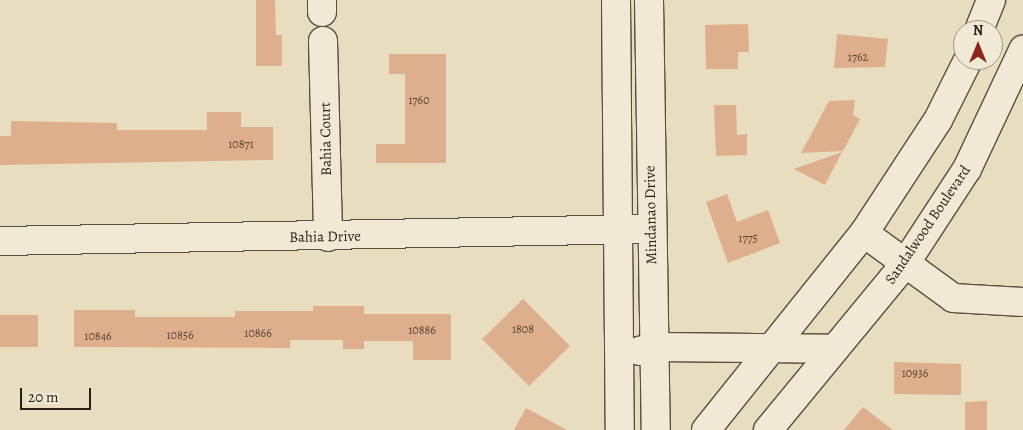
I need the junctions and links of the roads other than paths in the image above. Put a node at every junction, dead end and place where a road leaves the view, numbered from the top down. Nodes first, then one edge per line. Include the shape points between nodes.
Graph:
1 (616, 0) edge
2 (649, 0) edge
3 (991, 0) edge
4 (983, 20) edge
5 (323, 40) dead end
6 (1023, 50) edge
7 (963, 70) edge
8 (650, 229) junction
9 (619, 230) junction
10 (864, 233) junction
11 (328, 236) junction
12 (0, 241) edge
13 (905, 264) junction
14 (1023, 302) edge
15 (656, 347) junction
16 (767, 349) junction
17 (834, 349) junction
18 (620, 354) junction
19 (620, 430) edge
20 (656, 430) edge
21 (706, 430) edge
22 (768, 430) edge

1 - 9 street
2 - 8 street, Mindanao Drive
3 - 4 street
5 - 11 street, Bahia Court
6 - 13 street, Sandalwood Boulevard via 967,169
7 - 10 street via 938,120
8 - 9 street, Bahia Drive
8 - 15 street, Mindanao Drive
9 - 11 street, Bahia Drive
9 - 18 street
10 - 13 street
10 - 16 street
11 - 12 street, Bahia Drive
13 - 14 street via 953,298
13 - 17 street, Sandalwood Boulevard
15 - 16 street
15 - 18 street
15 - 20 street, Mindanao Drive
16 - 17 street
16 - 21 street
17 - 22 street, Sandalwood Boulevard
18 - 19 street

